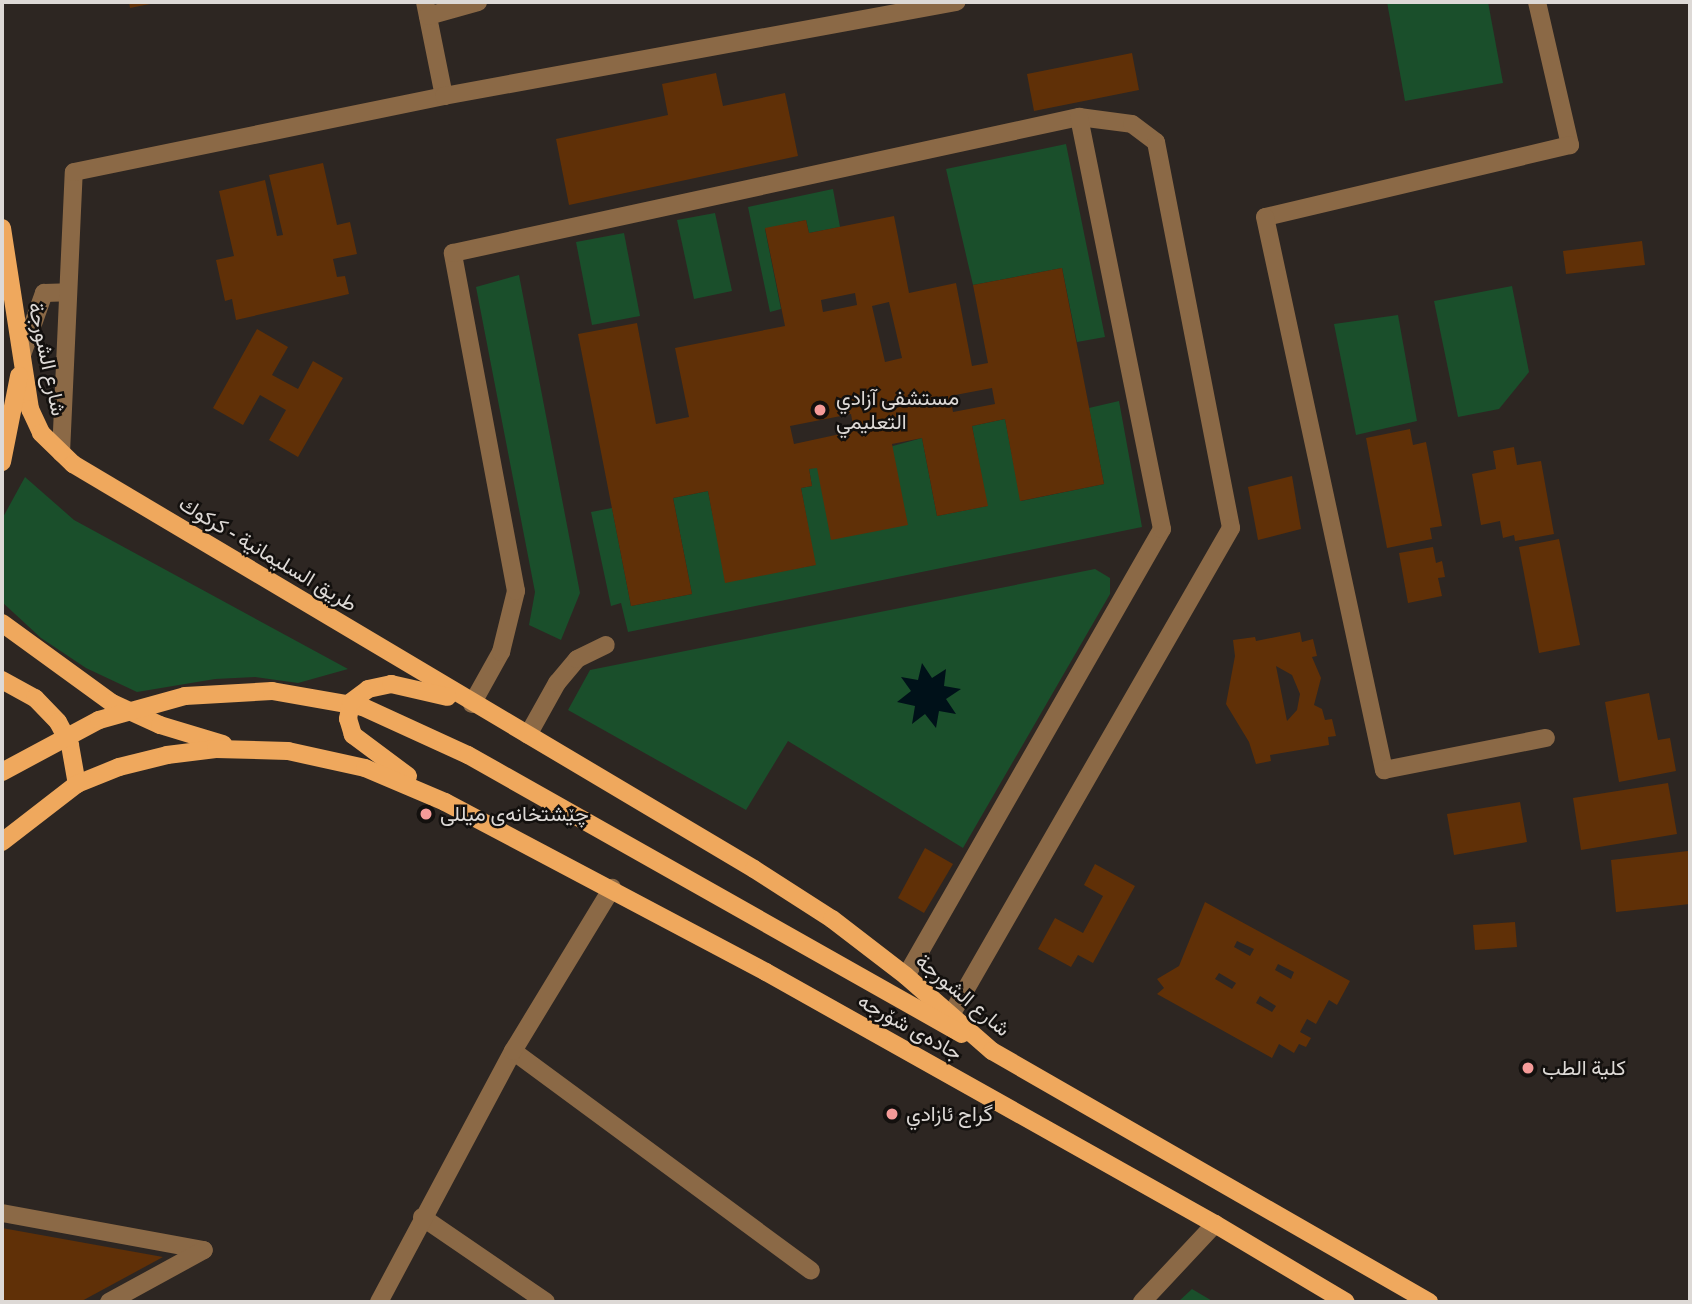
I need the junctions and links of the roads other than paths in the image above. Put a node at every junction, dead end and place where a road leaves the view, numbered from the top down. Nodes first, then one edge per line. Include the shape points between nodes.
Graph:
1 (478, 2) edge
2 (956, 2) edge
3 (1537, 2) edge
4 (427, 9) edge
5 (443, 96) junction
6 (1079, 117) junction
7 (2, 228) edge
8 (68, 292) junction
9 (22, 355) junction
10 (41, 433) joint
11 (61, 453) junction
12 (2, 462) edge
13 (2, 623) edge
14 (606, 645) dead end
15 (2, 680) edge
16 (475, 706) junction
17 (528, 735) junction
18 (1546, 738) dead end
19 (243, 749) junction
20 (2, 772) edge
21 (77, 784) junction
22 (445, 802) junction
23 (2, 842) edge
24 (612, 888) junction
25 (906, 976) junction
26 (951, 1015) junction
27 (513, 1051) junction
28 (992, 1051) junction
29 (2, 1213) edge
30 (422, 1217) junction
31 (1215, 1224) junction
32 (811, 1271) dead end
33 (109, 1302) edge
34 (379, 1302) edge
35 (546, 1302) edge
36 (1142, 1302) edge
37 (1346, 1302) edge
38 (1429, 1302) edge

1 - 4 street
2 - 5 street
3 - 18 street via 1570,145 1265,217 1384,770
4 - 5 street
5 - 8 street via 74,172
6 - 16 street via 453,253 516,591 501,652
6 - 25 street via 1162,529
6 - 26 street via 1132,124 1156,142 1231,528
7 - 9 main road, شارع الشورجة
8 - 9 street via 44,293
8 - 11 street
9 - 10 main road, شارع الشورجة via 30,409
9 - 12 main road
10 - 11 main road, طريق السليمانية - كركوك
11 - 16 main road, طريق السليمانية - كركوك
13 - 19 main road via 62,670 136,715
14 - 17 street via 570,667
15 - 21 main road via 35,698 58,722 70,745
16 - 17 main road, شارع الشورجة
16 - 22 main road via 399,684 368,689 351,702 350,724 360,743
17 - 25 main road, شارع الشورجة via 754,869
19 - 21 main road via 159,757
19 - 22 main road via 341,761
20 - 28 main road via 68,733 118,713 185,696 250,690 363,707 433,737 512,780
21 - 23 main road
22 - 24 main road, جادەی شۆرجە
24 - 27 street
24 - 31 main road, جادەی شۆرجە
25 - 26 main road, شارع الشورجة
26 - 28 main road, شارع الشورجة
27 - 30 street
27 - 32 street
28 - 38 main road, شارع الشورجة
29 - 33 street via 204,1250
30 - 34 street
30 - 35 street
31 - 36 street
31 - 37 main road, جادەی شۆرجە

